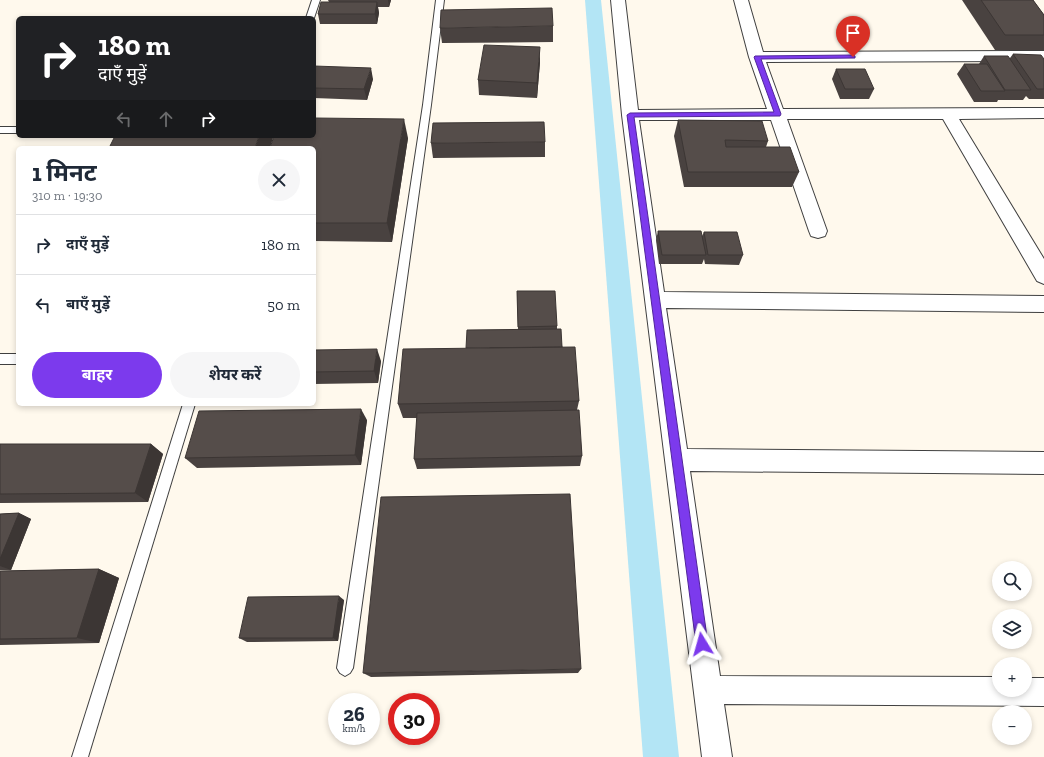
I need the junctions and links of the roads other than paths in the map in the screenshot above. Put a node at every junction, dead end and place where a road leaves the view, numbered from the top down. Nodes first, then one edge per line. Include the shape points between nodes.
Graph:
1 (316, 0) edge
2 (440, 0) edge
3 (618, 0) edge
4 (741, 0) edge
5 (311, 16) edge
6 (1044, 56) edge
7 (757, 57) junction
8 (1044, 113) edge
9 (778, 114) junction
10 (948, 114) junction
11 (630, 115) junction
12 (0, 130) edge
13 (16, 130) edge
14 (818, 231) dead end
15 (1044, 276) edge
16 (655, 300) junction
17 (1044, 304) edge
18 (0, 359) edge
19 (16, 359) edge
20 (188, 406) edge
21 (677, 460) junction
22 (1044, 462) edge
23 (345, 668) dead end
24 (708, 690) junction
25 (1044, 692) edge
26 (80, 757) edge
27 (717, 757) edge

1 - 5 lane
2 - 23 lane
3 - 11 street
4 - 7 street
6 - 7 street
7 - 9 street
8 - 10 street
9 - 10 street
9 - 11 street
9 - 14 street
10 - 15 street
11 - 16 street
12 - 13 lane
16 - 17 street
16 - 21 street
18 - 19 lane
20 - 26 lane
21 - 22 street
21 - 24 street
24 - 25 street
24 - 27 street

